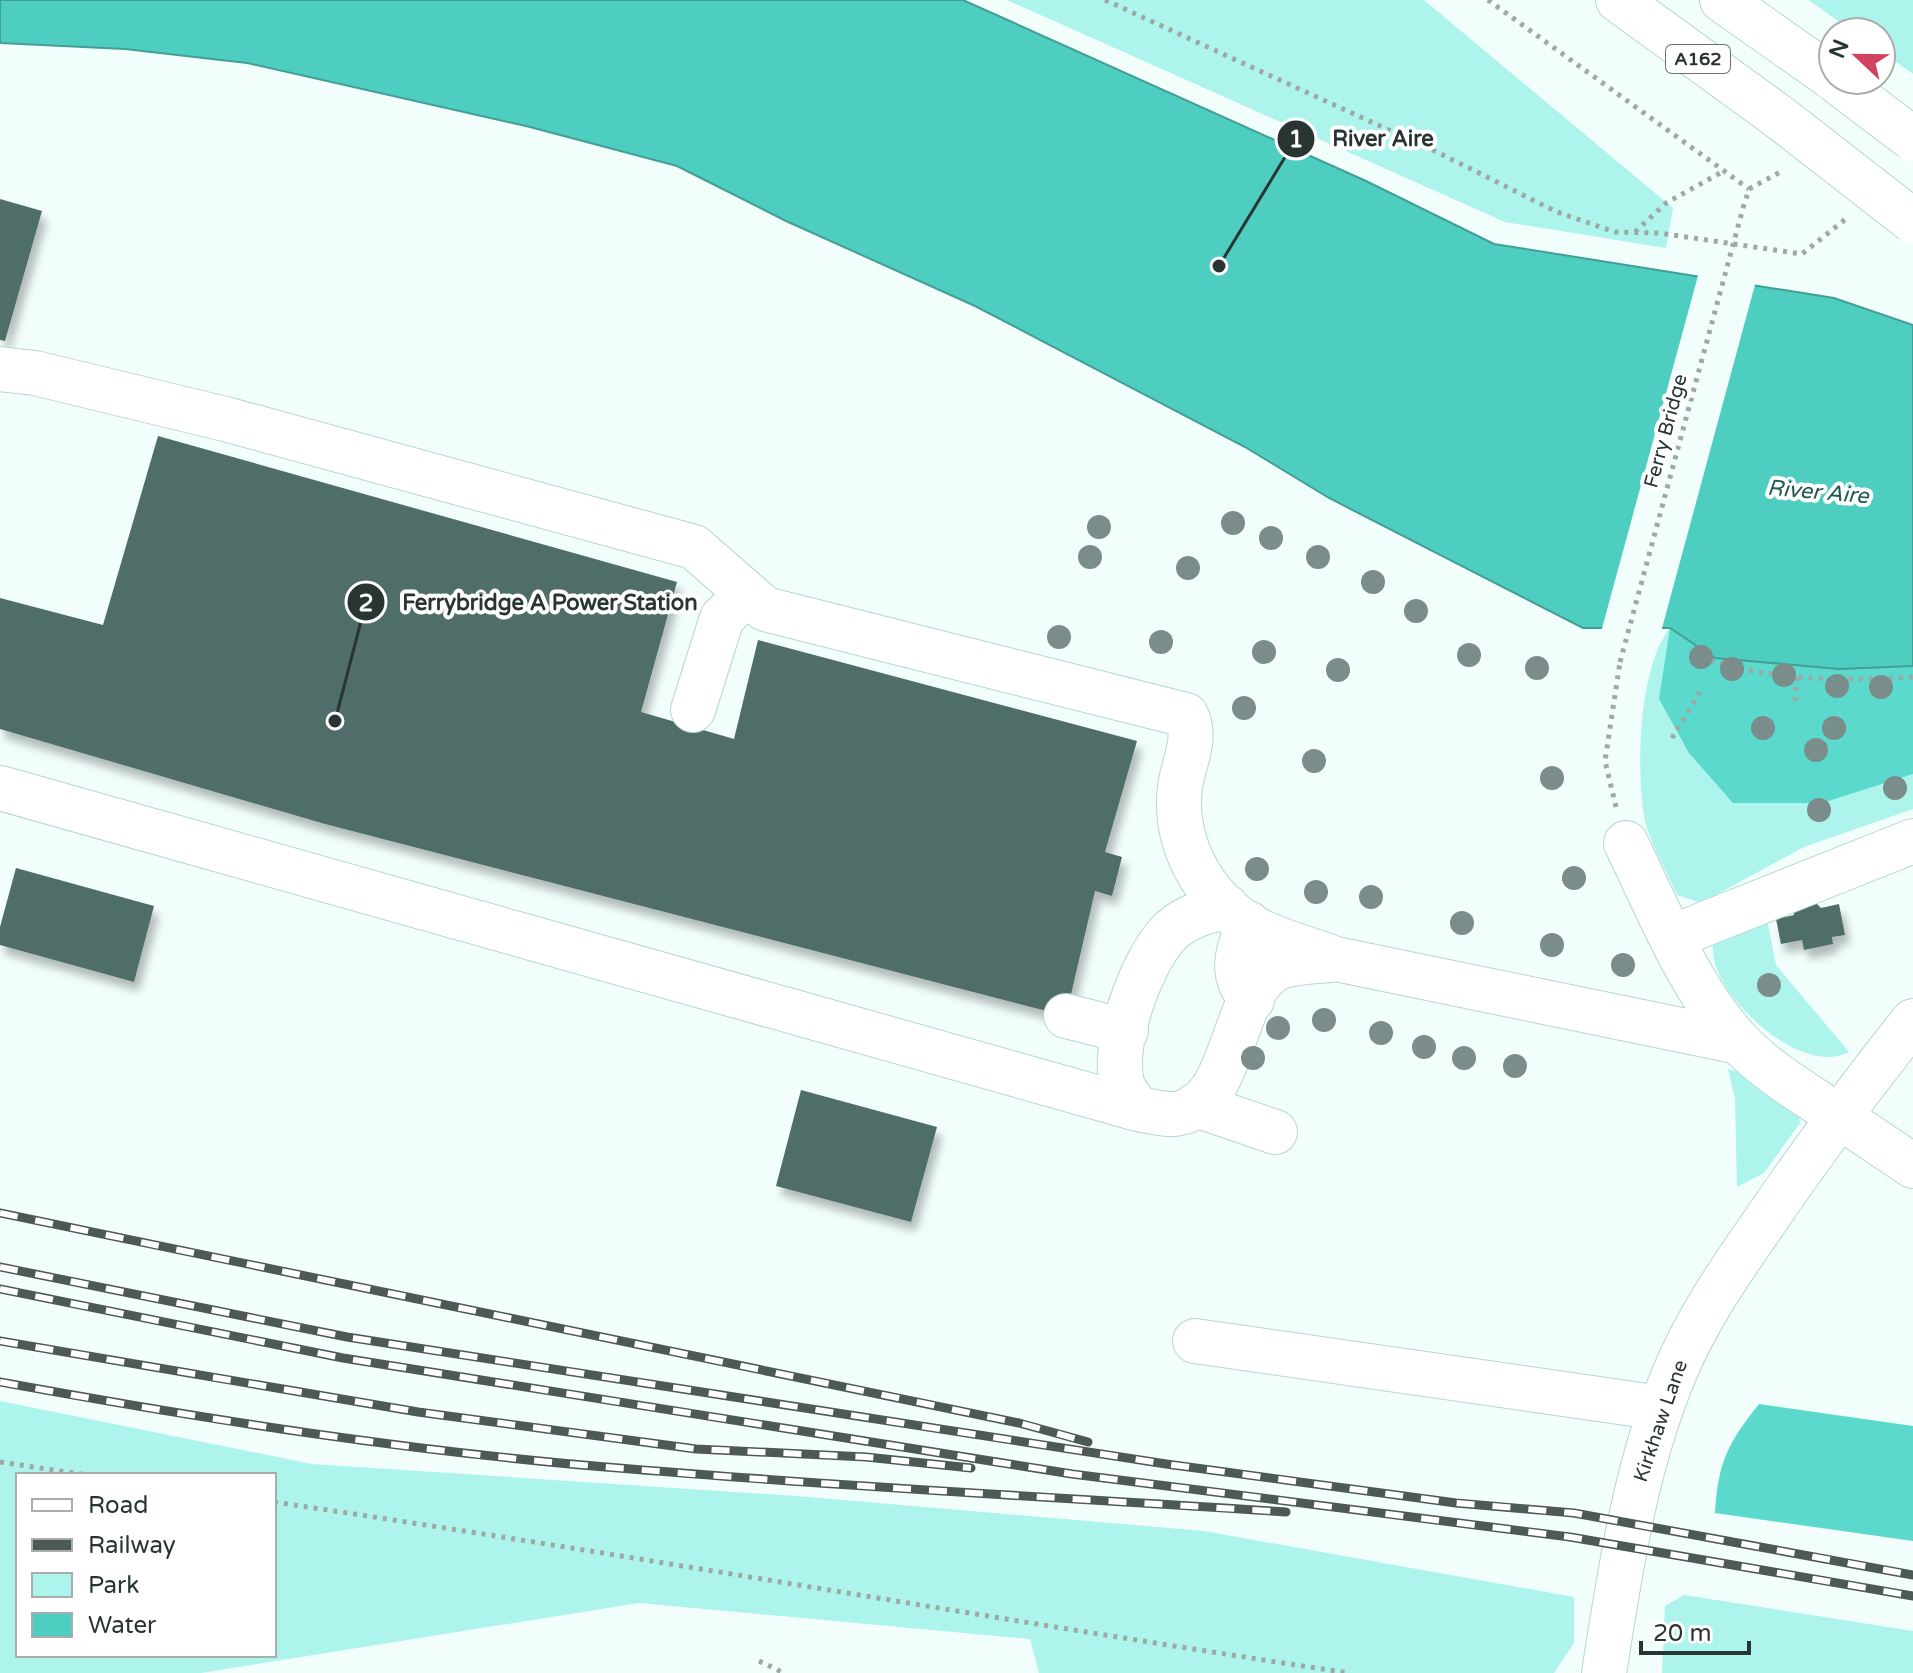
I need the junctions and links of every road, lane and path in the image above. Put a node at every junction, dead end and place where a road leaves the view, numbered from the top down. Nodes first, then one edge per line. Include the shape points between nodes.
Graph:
1 (1105, 0) edge
2 (1488, 0) edge
3 (1618, 0) edge
4 (1722, 0) edge
5 (1817, 67) edge
6 (1856, 96) edge
7 (1913, 139) edge
8 (1723, 172) junction
9 (1853, 213) dead end
10 (1913, 221) edge
11 (1634, 233) junction
12 (0, 369) edge
13 (747, 594) junction
14 (1701, 657) dead end
15 (1797, 675) junction
16 (1913, 677) edge
17 (1703, 687) dead end
18 (1795, 701) dead end
19 (693, 710) dead end
20 (1672, 738) dead end
21 (0, 788) edge
22 (1913, 841) edge
23 (1626, 843) joint
24 (1237, 915) junction
25 (1672, 937) junction
26 (1336, 959) junction
27 (1252, 1000) junction
28 (1066, 1016) dead end
29 (1913, 1021) edge
30 (1126, 1031) junction
31 (1739, 1042) junction
32 (1196, 1105) junction
33 (1138, 1109) junction
34 (1837, 1115) junction
35 (1275, 1132) dead end
36 (1913, 1166) edge
37 (1195, 1341) dead end
38 (1661, 1408) junction
39 (0, 1462) edge
40 (74, 1473) edge
41 (276, 1502) edge
42 (759, 1661) dead end
43 (784, 1673) edge
44 (1349, 1673) edge
45 (1604, 1673) edge

1 - 11 path via 1557,212 1615,232
2 - 8 path
3 - 10 main road, A162, bridge
4 - 5 main road
6 - 7 main road, bridge
8 - 11 path via 1666,203
8 - 23 path, Ferry Bridge, bridge via 1749,189 1620,662 1605,761
9 - 11 path via 1802,254
12 - 13 main road via 225,419 694,547
13 - 19 main road via 722,618
13 - 24 main road via 765,609 1186,715 1191,735 1180,788 1186,851 1201,879
14 - 15 path via 1732,669
15 - 16 path
15 - 18 path
17 - 20 path
21 - 33 main road
22 - 25 main road
23 - 25 main road
24 - 26 main road
24 - 27 main road via 1235,962 1240,987
24 - 30 main road via 1199,912 1167,934 1144,969
25 - 31 main road
26 - 27 main road via 1275,969
26 - 31 main road
27 - 32 main road via 1215,1088
28 - 30 main road
29 - 34 main road, Kirkhaw Lane
30 - 33 main road via 1122,1085
31 - 34 main road
32 - 33 main road via 1176,1114
32 - 35 main road
34 - 36 main road
34 - 38 main road, Kirkhaw Lane via 1718,1289 1692,1333
37 - 38 main road
38 - 45 main road, Kirkhaw Lane via 1635,1502
39 - 40 path
41 - 44 path
42 - 43 path

